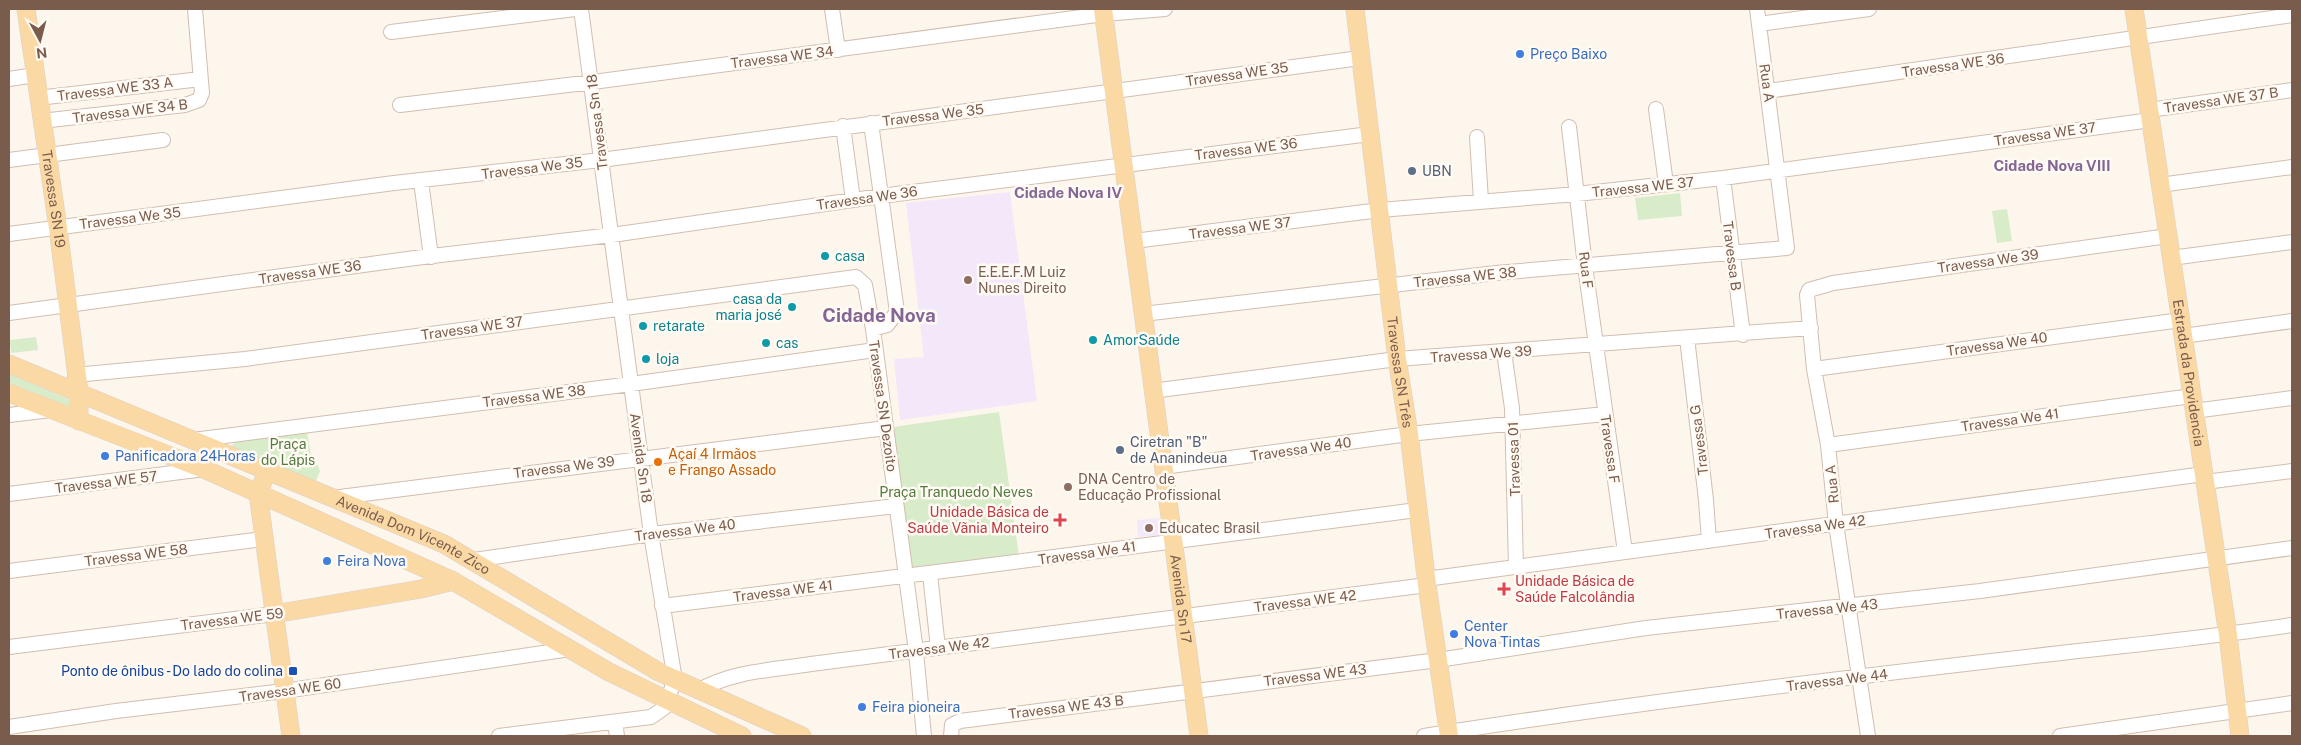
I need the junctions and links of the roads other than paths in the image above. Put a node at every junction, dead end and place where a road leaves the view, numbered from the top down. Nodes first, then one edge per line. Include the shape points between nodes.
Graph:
1 (26, 9) edge
2 (195, 9) edge
3 (575, 9) edge
4 (582, 9) edge
5 (832, 9) edge
6 (1164, 9) edge
7 (1355, 9) edge
8 (1757, 9) edge
9 (1869, 9) edge
10 (2134, 9) edge
11 (1103, 12) edge
12 (2292, 15) edge
13 (1759, 24) junction
14 (391, 32) dead end
15 (2138, 38) junction
16 (838, 50) junction
17 (1360, 58) junction
18 (35, 75) junction
19 (9, 79) edge
20 (196, 81) junction
21 (593, 82) junction
22 (2292, 90) edge
23 (1114, 91) junction
24 (1768, 91) junction
25 (38, 98) junction
26 (400, 105) dead end
27 (1656, 109) dead end
28 (2150, 115) junction
29 (41, 121) junction
30 (871, 123) junction
31 (843, 126) junction
32 (1569, 127) dead end
33 (1370, 134) junction
34 (1477, 137) dead end
35 (163, 140) dead end
36 (48, 156) junction
37 (9, 160) edge
38 (601, 160) junction
39 (1123, 165) junction
40 (2292, 167) edge
41 (1777, 171) junction
42 (1723, 178) junction
43 (421, 181) junction
44 (1666, 184) junction
45 (2160, 184) junction
46 (1577, 194) junction
47 (881, 196) junction
48 (853, 200) junction
49 (1481, 201) junction
50 (1380, 210) junction
51 (58, 228) junction
52 (9, 234) edge
53 (612, 235) junction
54 (2168, 236) junction
55 (1134, 242) junction
56 (2292, 242) edge
57 (1788, 248) joint
58 (1731, 254) junction
59 (431, 257) junction
60 (2172, 258) junction
61 (1585, 266) junction
62 (865, 285) joint
63 (1388, 285) junction
64 (1808, 290) joint
65 (66, 305) junction
66 (622, 307) junction
67 (9, 313) edge
68 (1144, 314) junction
69 (2292, 321) edge
70 (1811, 328) junction
71 (2182, 328) junction
72 (873, 329) junction
73 (1743, 335) junction
74 (1687, 338) junction
75 (1596, 345) junction
76 (875, 350) junction
77 (1504, 352) junction
78 (1397, 359) junction
79 (9, 364) edge
80 (1814, 369) junction
81 (77, 384) junction
82 (631, 384) junction
83 (1152, 391) junction
84 (9, 393) edge
85 (2292, 398) edge
86 (2193, 403) junction
87 (51, 410) junction
88 (1605, 414) junction
89 (9, 415) edge
90 (80, 421) junction
91 (1512, 425) junction
92 (886, 428) junction
93 (1409, 434) junction
94 (193, 440) junction
95 (1828, 445) junction
96 (642, 457) junction
97 (1163, 467) junction
98 (204, 469) junction
99 (268, 470) junction
100 (2292, 471) edge
101 (2204, 478) junction
102 (9, 494) edge
103 (258, 494) junction
104 (332, 498) junction
105 (896, 506) junction
106 (1417, 510) junction
107 (1836, 524) junction
108 (651, 534) junction
109 (263, 539) junction
110 (1172, 541) junction
111 (1709, 541) junction
112 (2292, 548) edge
113 (1625, 552) junction
114 (474, 560) junction
115 (2217, 560) junction
116 (1516, 567) junction
117 (9, 571) edge
118 (930, 574) junction
119 (905, 577) junction
120 (453, 580) junction
121 (1426, 582) junction
122 (662, 606) junction
123 (1848, 607) junction
124 (274, 614) junction
125 (1183, 616) junction
126 (2292, 625) edge
127 (2228, 635) junction
128 (9, 647) edge
129 (938, 648) junction
130 (570, 649) junction
131 (916, 650) junction
132 (1438, 660) junction
133 (1861, 677) junction
134 (675, 680) junction
135 (284, 691) junction
136 (698, 691) junction
137 (1193, 691) junction
138 (667, 702) junction
139 (2292, 703) edge
140 (2237, 712) junction
141 (9, 727) edge
142 (616, 729) edge
143 (1448, 735) edge
144 (291, 736) edge
145 (498, 736) edge
146 (742, 736) edge
147 (802, 736) edge
148 (924, 736) edge
149 (951, 736) edge
150 (1199, 736) edge
151 (1424, 736) edge
152 (1868, 736) edge
153 (2060, 736) edge
154 (2240, 736) edge

1 - 18 main road, Travessa SN 19
2 - 20 street
3 - 14 street
4 - 21 street, Travessa Sn 18
5 - 16 street
6 - 11 street, Travessa WE 34
7 - 17 main road, Travessa SN Três
8 - 13 street, Rua A
9 - 13 street
10 - 15 main road, Estrada da Providencia
11 - 16 street, Travessa WE 34
11 - 23 main road, Avenida Sn 17
12 - 15 street, Travessa WE 36
13 - 24 street, Rua A
15 - 24 street, Travessa WE 36
15 - 28 main road, Estrada da Providencia
16 - 21 street, Travessa WE 34
17 - 23 street, Travessa WE 35
17 - 33 main road, Travessa SN Três
18 - 19 street
18 - 25 main road, Travessa SN 19
20 - 25 street, Travessa WE 33 A
20 - 29 street, Travessa WE 34 B via 202,97 195,103
21 - 26 street, Travessa WE 34
21 - 38 street, Travessa Sn 18
22 - 28 street, Travessa WE 37 B
23 - 30 street, Travessa We 35
23 - 39 main road, Avenida Sn 17
24 - 41 street, Rua A
25 - 29 main road, Travessa SN 19
27 - 44 street
28 - 41 street, Travessa WE 37
28 - 45 main road, Estrada da Providencia
29 - 36 main road, Travessa SN 19
30 - 31 street, Travessa We 35
30 - 47 street
31 - 38 street, Travessa We 35
31 - 48 street
32 - 46 street, Rua F
33 - 39 street, Travessa WE 36
33 - 50 main road, Travessa SN Três
34 - 49 street
35 - 36 street
36 - 37 street
36 - 51 main road, Travessa SN 19
38 - 43 street, Travessa We 35
38 - 53 street, Travessa Sn 18
39 - 47 street, Travessa We 36
39 - 55 main road, Avenida Sn 17
40 - 45 street
41 - 42 street, Travessa WE 37
41 - 57 street, Rua A
42 - 44 street, Travessa WE 37
42 - 58 street, Travessa B
43 - 51 street, Travessa We 35
43 - 59 street
44 - 46 street, Travessa WE 37
45 - 54 main road, Estrada da Providencia
46 - 49 street, Travessa WE 37
46 - 61 street, Rua F
47 - 48 street, Travessa We 36
47 - 72 street via 897,312 887,325
48 - 53 street, Travessa We 36
49 - 50 street, Travessa WE 37
50 - 55 street, Travessa WE 37
50 - 63 main road, Travessa SN Três
51 - 52 street, Travessa We 35
51 - 65 main road, Travessa SN 19
53 - 59 street, Travessa WE 36
53 - 66 street, Avenida Sn 18
54 - 60 main road, Estrada da Providencia
54 - 64 street, Travessa We 39 via 1833,283
55 - 68 main road, Avenida Sn 17
56 - 60 street
57 - 58 street, Travessa WE 38
58 - 61 street, Travessa WE 38
58 - 73 street, Travessa B
59 - 65 street, Travessa WE 36
60 - 71 main road, Estrada da Providencia
61 - 63 street, Travessa WE 38
61 - 75 street, Rua F
62 - 66 street, Travessa WE 37 via 862,280 849,276
62 - 72 street, Travessa SN Dezoito
63 - 68 street, Travessa WE 38
63 - 78 main road, Travessa SN Três
64 - 70 street, Rua A
65 - 67 street, Travessa WE 36
65 - 81 main road, Travessa SN 19
66 - 81 street, Travessa WE 37
66 - 82 street, Avenida Sn 18
68 - 83 main road, Avenida Sn 17
69 - 71 street, Travessa We 40
70 - 73 street, Travessa We 39
70 - 80 street, Rua A
71 - 80 street, Travessa We 40
71 - 86 main road, Estrada da Providencia
72 - 76 street, Travessa SN Dezoito
73 - 74 street, Travessa We 39
74 - 75 street, Travessa We 39
74 - 111 street, Travessa G
75 - 77 street, Travessa We 39
75 - 88 street, Travessa F
76 - 82 street, Travessa WE 38
76 - 92 street, Travessa SN Dezoito
77 - 78 street, Travessa We 39
77 - 91 street, Travessa 01
78 - 83 street, Travessa We 39
78 - 93 main road, Travessa SN Três
79 - 81 main road, Avenida Dom Vicente Zico
80 - 95 street, Rua A
81 - 90 main road
81 - 94 main road, Avenida Dom Vicente Zico
82 - 94 street, Travessa WE 38
82 - 96 street, Avenida Sn 18
83 - 97 main road, Avenida Sn 17
84 - 87 main road, Avenida Dom Vicente Zico
85 - 86 street, Travessa We 41
86 - 95 street, Travessa We 41
86 - 101 main road, Estrada da Providencia
87 - 89 street
87 - 90 main road, Avenida Dom Vicente Zico
88 - 91 street
88 - 113 street, Travessa F
90 - 98 main road, Avenida Dom Vicente Zico
91 - 93 street
91 - 116 street, Travessa 01
92 - 96 street, Travessa We 39
92 - 105 street, Travessa SN Dezoito
93 - 97 street, Travessa We 40
93 - 106 main road, Travessa SN Três
94 - 99 main road, Avenida Dom Vicente Zico
95 - 107 street, Rua A
96 - 104 street, Travessa We 39
96 - 108 street, Avenida Sn 18
97 - 110 main road, Avenida Sn 17
98 - 102 street, Travessa WE 57
98 - 103 main road, Avenida Dom Vicente Zico
99 - 103 main road
99 - 104 main road, Avenida Dom Vicente Zico
100 - 101 street, Travessa We 42
101 - 107 street, Travessa We 42
101 - 115 main road, Estrada da Providencia
103 - 109 main road
103 - 120 main road, Avenida Dom Vicente Zico
104 - 114 main road, Avenida Dom Vicente Zico via 444,544
105 - 108 street, Travessa We 40
105 - 119 street, Travessa SN Dezoito
106 - 110 street, Travessa We 41
106 - 121 main road, Travessa SN Três
107 - 111 street, Travessa We 42
107 - 123 street, Rua A
108 - 114 street, Travessa We 40
108 - 122 street, Avenida Sn 18
109 - 117 street, Travessa WE 58
109 - 124 main road
110 - 118 street, Travessa We 41
110 - 125 main road, Avenida Sn 17
111 - 113 street, Travessa We 42
112 - 115 street
113 - 116 street, Travessa We 42
114 - 134 main road, Avenida Dom Vicente Zico
115 - 123 street, Travessa We 43
115 - 127 main road, Estrada da Providencia
116 - 121 street, Travessa We 42
118 - 119 street, Travessa We 41
118 - 129 street
119 - 122 street, Travessa WE 41
119 - 131 street, Travessa SN Dezoito
120 - 124 main road, Travessa WE 59 via 421,589
120 - 130 main road, Avenida Dom Vicente Zico
121 - 125 street, Travessa WE 42
121 - 132 main road, Travessa SN Três
122 - 134 street, Avenida Sn 18
123 - 132 street, Travessa We 43 via 1646,628
123 - 133 street, Rua A
124 - 128 street, Travessa WE 59
124 - 135 main road
125 - 129 street, Travessa We 42
125 - 137 main road, Avenida Sn 17
126 - 127 street, Travessa We 44
127 - 133 street, Travessa We 44
127 - 140 main road, Estrada da Providencia
129 - 131 street, Travessa We 42
130 - 135 street, Travessa WE 60
130 - 138 main road, Avenida Dom Vicente Zico
131 - 136 street, Travessa We 42 via 730,677
131 - 148 street, Travessa SN Dezoito
132 - 137 street, Travessa WE 43
132 - 143 main road, Travessa SN Três
133 - 143 street, Travessa We 44 via 1656,703
133 - 152 street, Rua A
134 - 136 main road, Avenida Dom Vicente Zico
134 - 138 street
135 - 141 street, Travessa WE 60
135 - 144 main road
136 - 147 main road, Avenida Dom Vicente Zico
137 - 149 street, Travessa WE 43 B via 960,721 952,725
137 - 150 main road, Avenida Sn 17
138 - 142 street via 651,717
138 - 146 main road, Avenida Dom Vicente Zico
139 - 140 street
140 - 153 street
140 - 154 main road, Estrada da Providencia
142 - 145 street
143 - 151 street

